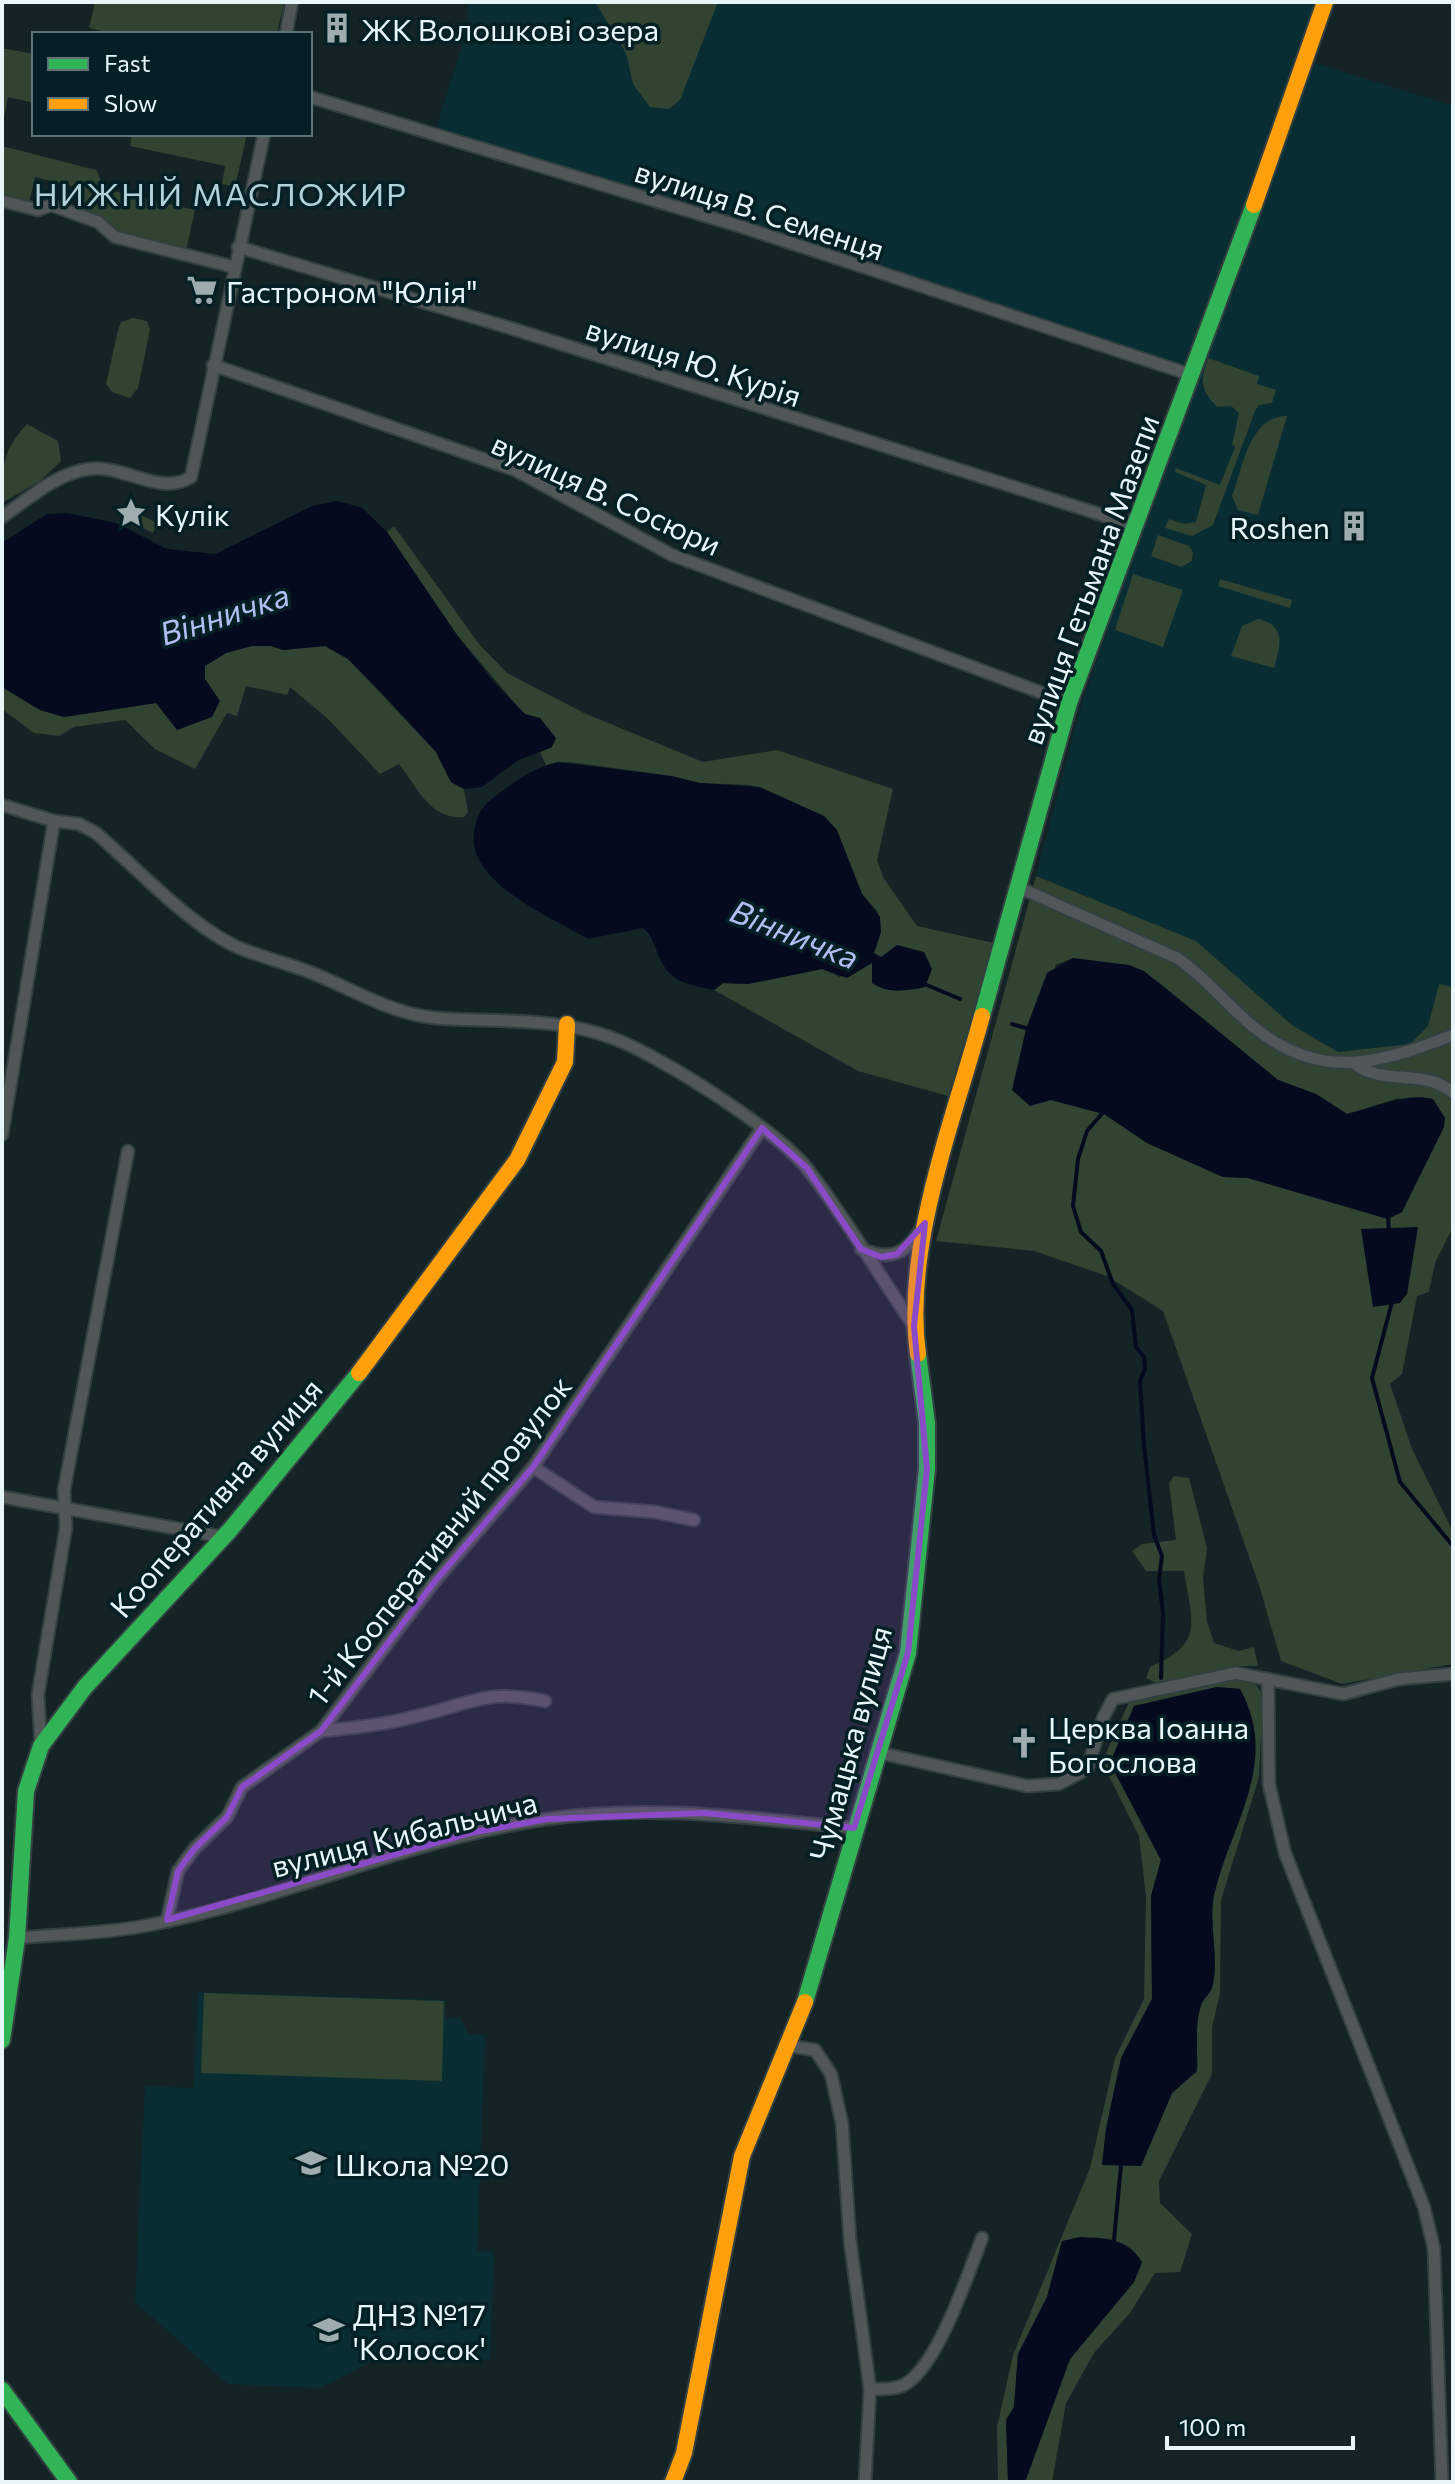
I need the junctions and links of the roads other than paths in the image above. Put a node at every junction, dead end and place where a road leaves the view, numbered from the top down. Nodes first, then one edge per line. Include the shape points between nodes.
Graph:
1 (292, 2) edge
2 (1325, 2) edge
3 (286, 32) edge
4 (312, 98) edge
5 (264, 136) edge
6 (2, 201) edge
7 (238, 247) junction
8 (234, 267) junction
9 (213, 365) junction
10 (1192, 375) junction
11 (2, 517) edge
12 (1134, 525) junction
13 (1069, 703) junction
14 (2, 805) edge
15 (54, 821) junction
16 (1020, 888) junction
17 (567, 1024) junction
18 (1453, 1035) edge
19 (1354, 1063) junction
20 (1453, 1093) edge
21 (762, 1128) junction
22 (2, 1135) edge
23 (128, 1151) dead end
24 (925, 1223) junction
25 (861, 1249) junction
26 (914, 1326) junction
27 (533, 1467) junction
28 (2, 1497) edge
29 (66, 1507) junction
30 (694, 1520) dead end
31 (224, 1537) junction
32 (1453, 1674) edge
33 (1268, 1679) junction
34 (545, 1701) dead end
35 (321, 1731) junction
36 (41, 1746) junction
37 (880, 1753) junction
38 (854, 1828) junction
39 (167, 1920) junction
40 (17, 1938) junction
41 (2, 2040) edge
42 (790, 2046) junction
43 (982, 2238) dead end
44 (870, 2389) junction
45 (2, 2390) edge
46 (69, 2482) edge
47 (673, 2482) edge
48 (865, 2482) edge
49 (1442, 2482) edge

1 - 3 street
2 - 10 street, вулиця Гетьмана Мазепи
4 - 10 street, вулиця В. Семенця via 736,225
5 - 7 street
6 - 8 street via 38,210 51,205 98,222 115,237
7 - 8 street
7 - 12 street, вулиця Ю. Курія
8 - 9 street
9 - 11 street via 191,477 167,485 120,471 87,469 64,476
9 - 13 street, вулиця В. Сосюри via 515,470 672,555
10 - 12 street, вулиця Гетьмана Мазепи
12 - 13 street, вулиця Гетьмана Мазепи
13 - 16 street, вулиця Гетьмана Мазепи
14 - 15 street, Чумацька вулиця
15 - 17 street, Чумацька вулиця via 96,833 194,918 236,946 317,974 390,1009 434,1018
15 - 22 street
16 - 19 street via 1177,958 1255,1028 1286,1048 1320,1061
16 - 24 street, вулиця Гетьмана Мазепи
17 - 21 street, Чумацька вулиця via 616,1039 664,1064
17 - 31 street, Кооперативна вулиця via 565,1062 517,1160 367,1364
18 - 19 street via 1394,1058
19 - 20 street via 1387,1076 1427,1077
21 - 25 street, Чумацька вулиця via 807,1168
21 - 27 street, 1-й Кооперативний провулок
23 - 29 street via 64,1490
24 - 25 street via 897,1254 881,1257
24 - 26 street, вулиця Гетьмана Мазепи
25 - 26 street, Чумацька вулиця
26 - 37 street, Чумацька вулиця via 927,1423 927,1469 908,1653
27 - 30 street via 594,1507
27 - 35 street, 1-й Кооперативний провулок via 435,1581
28 - 29 street
29 - 31 street
29 - 36 street via 38,1694
31 - 36 street, Кооперативна вулиця via 85,1687
32 - 33 street via 1399,1679 1343,1694
33 - 37 street via 1236,1673 1113,1699 1087,1769 1059,1784 1027,1786
33 - 49 street via 1269,1784 1285,1853 1431,2235
34 - 35 street via 488,1695 413,1717
35 - 39 street, 1-й Кооперативний провулок via 242,1787 227,1817 178,1871
36 - 40 street, Кооперативна вулиця via 26,1791
37 - 38 street, Чумацька вулиця
38 - 39 street, вулиця Кибальчича via 704,1813 625,1812 548,1819 470,1833
38 - 42 street, Чумацька вулиця
39 - 40 street, вулиця Кибальчича via 143,1927
40 - 41 street, Кооперативна вулиця
42 - 44 street via 815,2050 838,2094
42 - 47 street, Чумацька вулиця via 742,2156 684,2453
43 - 44 street via 960,2297 918,2372 906,2384
44 - 48 street
45 - 46 street

